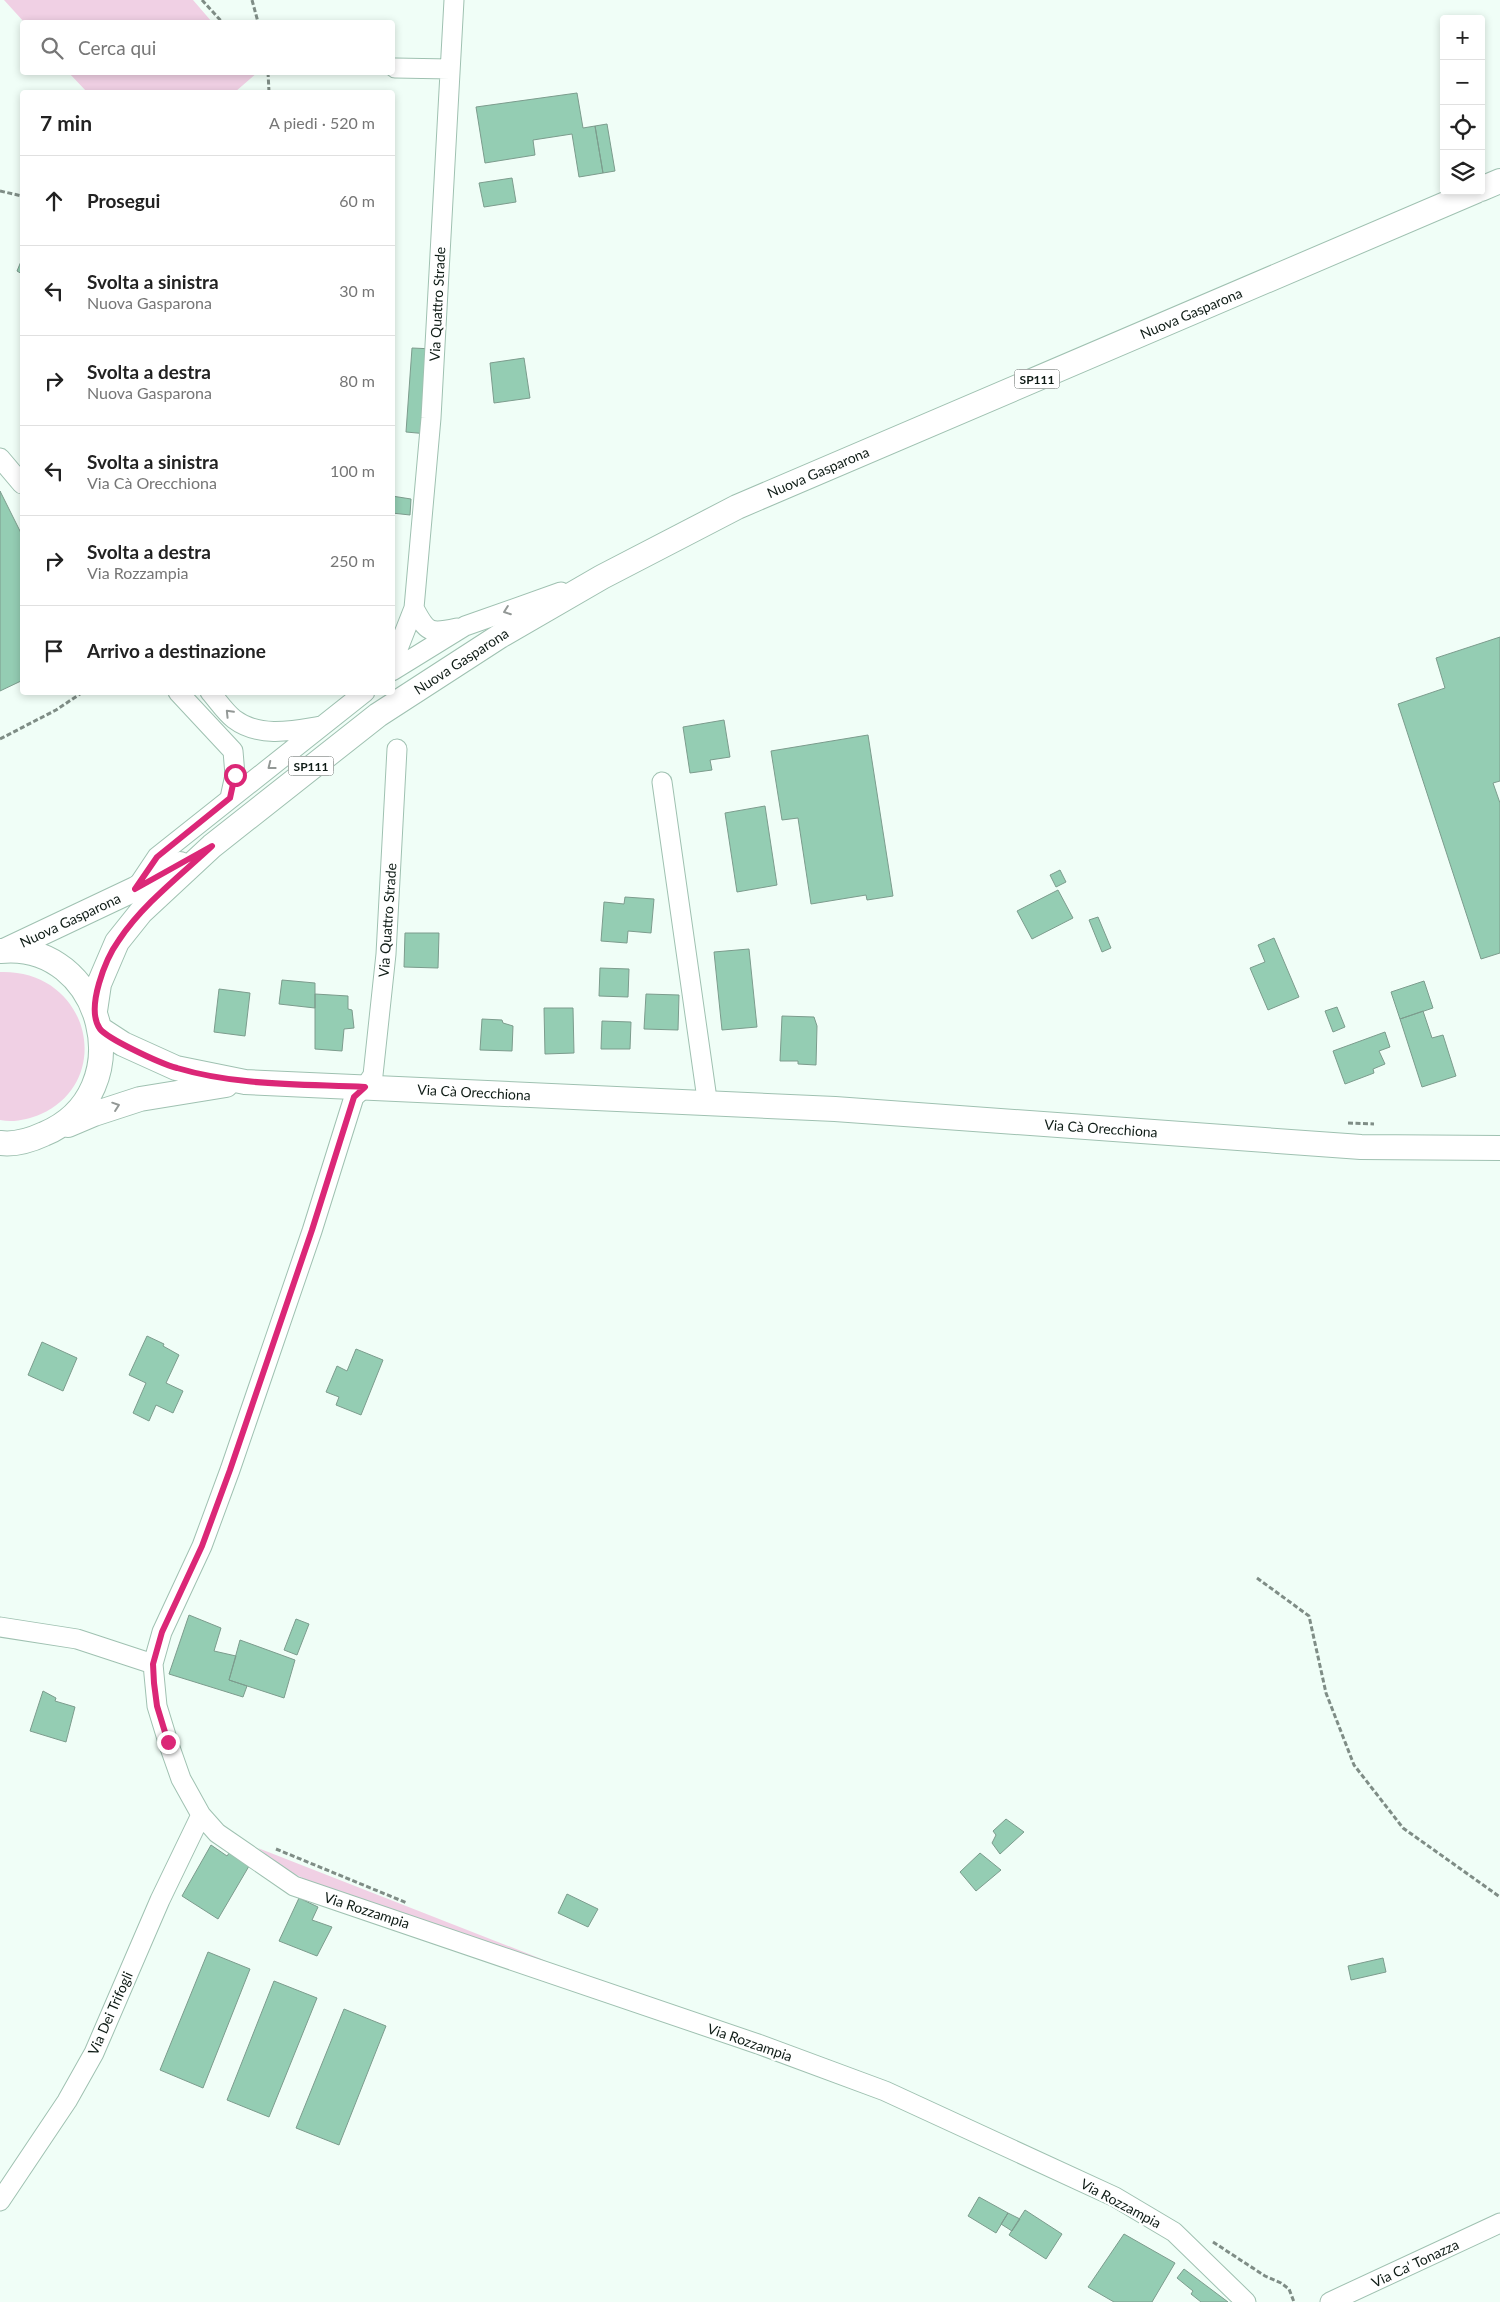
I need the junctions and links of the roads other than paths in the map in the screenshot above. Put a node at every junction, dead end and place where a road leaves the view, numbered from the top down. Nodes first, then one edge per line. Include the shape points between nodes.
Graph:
1 (454, 0) edge
2 (395, 68) dead end
3 (450, 69) junction
4 (1500, 181) edge
5 (1485, 187) edge
6 (1467, 195) edge
7 (0, 458) edge
8 (20, 482) edge
9 (602, 577) junction
10 (414, 608) junction
11 (465, 626) junction
12 (395, 656) edge
13 (395, 669) edge
14 (181, 695) edge
15 (213, 695) edge
16 (361, 695) edge
17 (324, 725) junction
18 (397, 749) dead end
19 (662, 782) dead end
20 (230, 798) junction
21 (212, 846) junction
22 (135, 889) junction
23 (3, 951) edge
24 (98, 1020) junction
25 (245, 1082) junction
26 (365, 1087) junction
27 (703, 1103) junction
28 (54, 1130) junction
29 (0, 1143) edge
30 (1500, 1148) edge
31 (0, 1627) edge
32 (153, 1664) junction
33 (201, 1815) junction
34 (0, 2200) edge
35 (1500, 2223) edge
36 (1246, 2302) edge
37 (1330, 2302) edge

1 - 3 street, Via Quattro Strade
2 - 3 street
3 - 10 street, Via Quattro Strade via 431,418
4 - 5 main road
6 - 9 main road, Nuova Gasparona / SP111 via 737,507
7 - 8 street
9 -> 11 street
9 - 21 main road, Nuova Gasparona / SP111 via 500,636 378,715
10 - 11 street via 426,628 435,633
10 - 12 street, Via Quattro Strade
11 - 13 street
14 - 20 street via 233,752 235,775
17 -> 15 street via 264,732 234,719
16 - 17 street
17 -> 20 street
18 - 26 street, Via Quattro Strade via 386,954 373,1075
19 - 27 street via 706,1092
20 - 22 street via 157,857
21 - 22 main road, Nuova Gasparona / SP111
21 - 24 main road, Nuova Gasparona / SP111 via 141,912 122,935 99,984
22 - 23 main road, Nuova Gasparona / SP111
23 - 24 main road, Nuova Gasparona / SP111 via 34,955 60,967 81,986
24 - 25 main road, Via Cà Orecchiona via 123,1044 176,1068
24 - 28 main road, Nuova Gasparona / SP111 via 102,1048 100,1068 93,1087 83,1104
25 - 26 main road, Via Cà Orecchiona
28 -> 25 main road, Via Cà Orecchiona via 140,1099
26 - 27 main road, Via Cà Orecchiona
26 - 32 street, Via Rozzampia via 354,1097 230,1470 202,1546 162,1632
27 - 30 main road, Via Cà Orecchiona via 835,1109 1360,1147
28 - 29 main road, Nuova Gasparona / SP111 via 31,1140
31 - 32 street via 78,1639
32 - 33 street, Via Rozzampia via 157,1706 168,1742 181,1779
33 - 34 street, Via Dei Trifogli via 94,2052 67,2101
33 - 36 street, Via Rozzampia via 217,1834 294,1886 758,2044 885,2091 1115,2196 1174,2232
35 - 37 street, Via Ca' Tonazza

